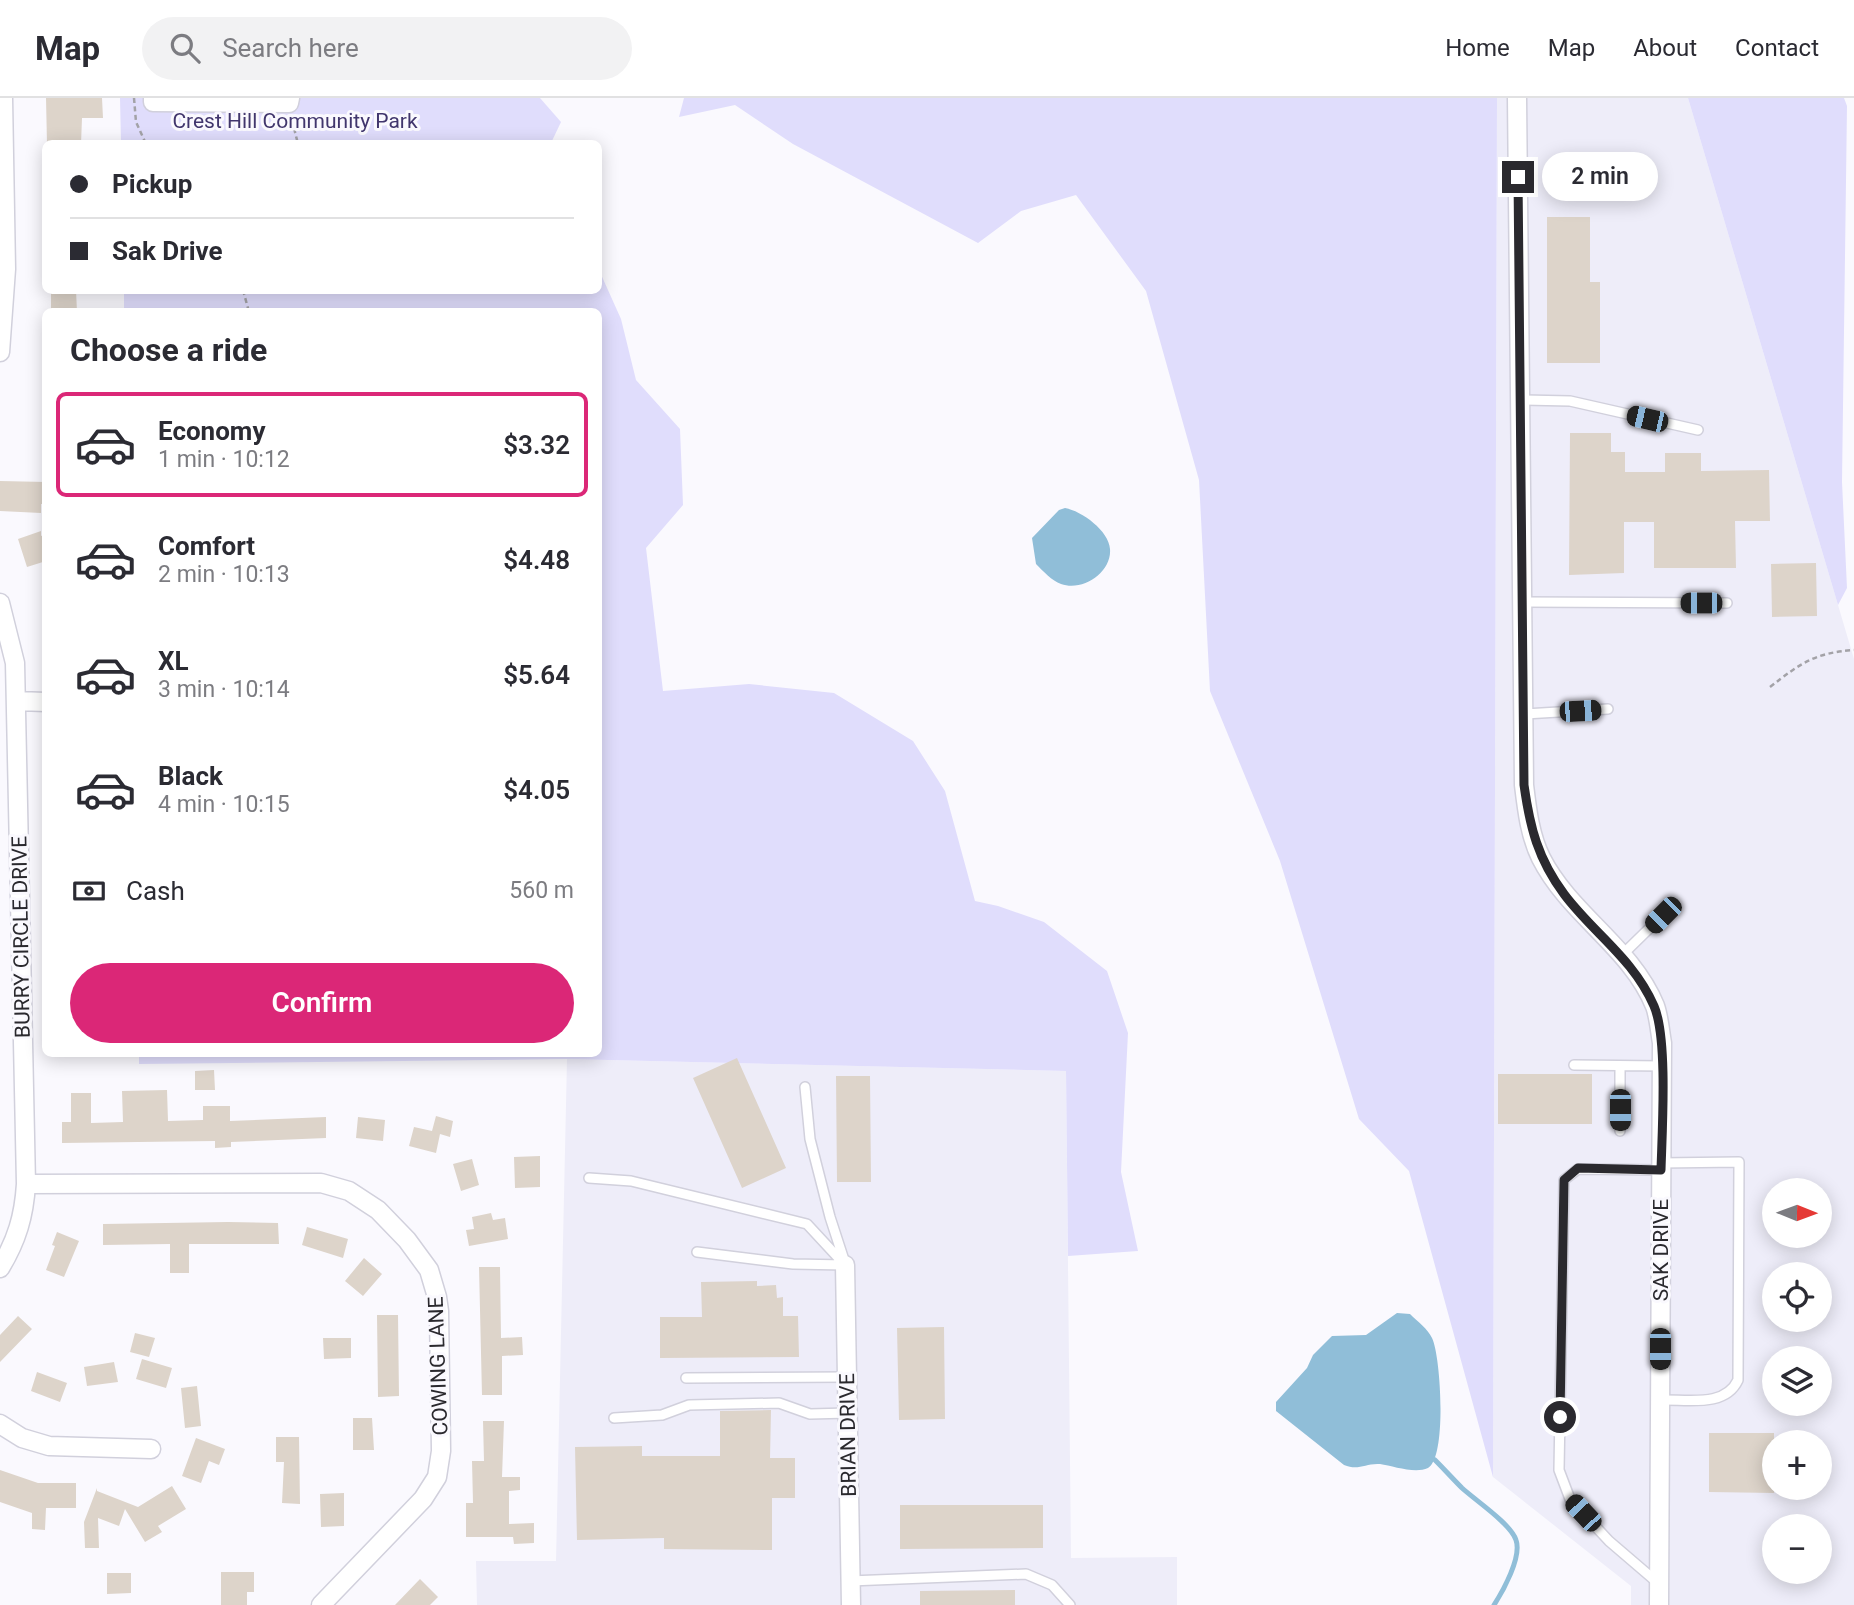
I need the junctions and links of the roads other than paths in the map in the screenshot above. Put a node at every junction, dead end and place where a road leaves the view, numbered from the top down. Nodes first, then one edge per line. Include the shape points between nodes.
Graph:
1 (3, 98) edge
2 (153, 98) edge
3 (1517, 98) edge
4 (289, 100) edge
5 (2, 216) edge
6 (3, 268) edge
7 (0, 352) edge
8 (1520, 400) junction
9 (1698, 430) dead end
10 (1523, 602) junction
11 (0, 603) edge
12 (1727, 603) dead end
13 (17, 701) junction
14 (42, 702) edge
15 (1608, 709) dead end
16 (1525, 713) junction
17 (1663, 915) dead end
18 (1622, 955) junction
19 (1574, 1065) dead end
20 (1620, 1066) junction
21 (1662, 1066) junction
22 (806, 1087) dead end
23 (1620, 1131) dead end
24 (1661, 1167) junction
25 (589, 1178) dead end
26 (26, 1184) junction
27 (697, 1252) dead end
28 (845, 1265) junction
29 (0, 1268) edge
30 (848, 1377) junction
31 (686, 1378) dead end
32 (1660, 1400) junction
33 (848, 1413) junction
34 (614, 1418) dead end
35 (0, 1424) edge
36 (150, 1449) dead end
37 (850, 1581) junction
38 (1659, 1583) junction
39 (321, 1605) edge
40 (851, 1605) edge
41 (1070, 1605) edge
42 (1659, 1605) edge

1 - 5 street
2 - 4 street via 153,102
3 - 8 street, SAK DRIVE
5 - 6 street
6 - 7 street
8 - 9 lane via 1570,401
8 - 10 street, SAK DRIVE
10 - 12 lane
10 - 16 street, SAK DRIVE
11 - 13 street, BURRY CIRCLE DRIVE via 13,649
13 - 14 street
13 - 26 street, BURRY CIRCLE DRIVE
15 - 16 lane
16 - 18 street, SAK DRIVE via 1524,785 1541,857 1565,895
17 - 18 lane
18 - 21 street, SAK DRIVE via 1655,1007
19 - 20 lane
20 - 21 lane
20 - 23 lane
21 - 24 street, SAK DRIVE
22 - 28 lane via 810,1139
24 - 32 street, SAK DRIVE
24 - 32 lane via 1739,1162 1738,1380 1721,1399
24 - 38 lane via 1578,1168 1564,1180 1559,1470 1570,1499 1609,1541
25 - 28 lane via 631,1181 807,1224
26 - 29 street, BURRY CIRCLE DRIVE via 20,1227
26 - 39 street, COWING LANE via 321,1183 341,1187 367,1201 421,1256 434,1283 439,1311 441,1451 437,1477 423,1499
27 - 28 lane via 793,1264
28 - 30 street, BRIAN DRIVE
30 - 31 lane
30 - 33 street, BRIAN DRIVE
32 - 38 street, SAK DRIVE
33 - 34 lane via 810,1414 766,1403 689,1405 662,1415
33 - 37 street, BRIAN DRIVE
35 - 36 street via 22,1438 49,1446
37 - 40 street, BRIAN DRIVE
37 - 41 lane via 1027,1574 1052,1585
38 - 42 street, SAK DRIVE

